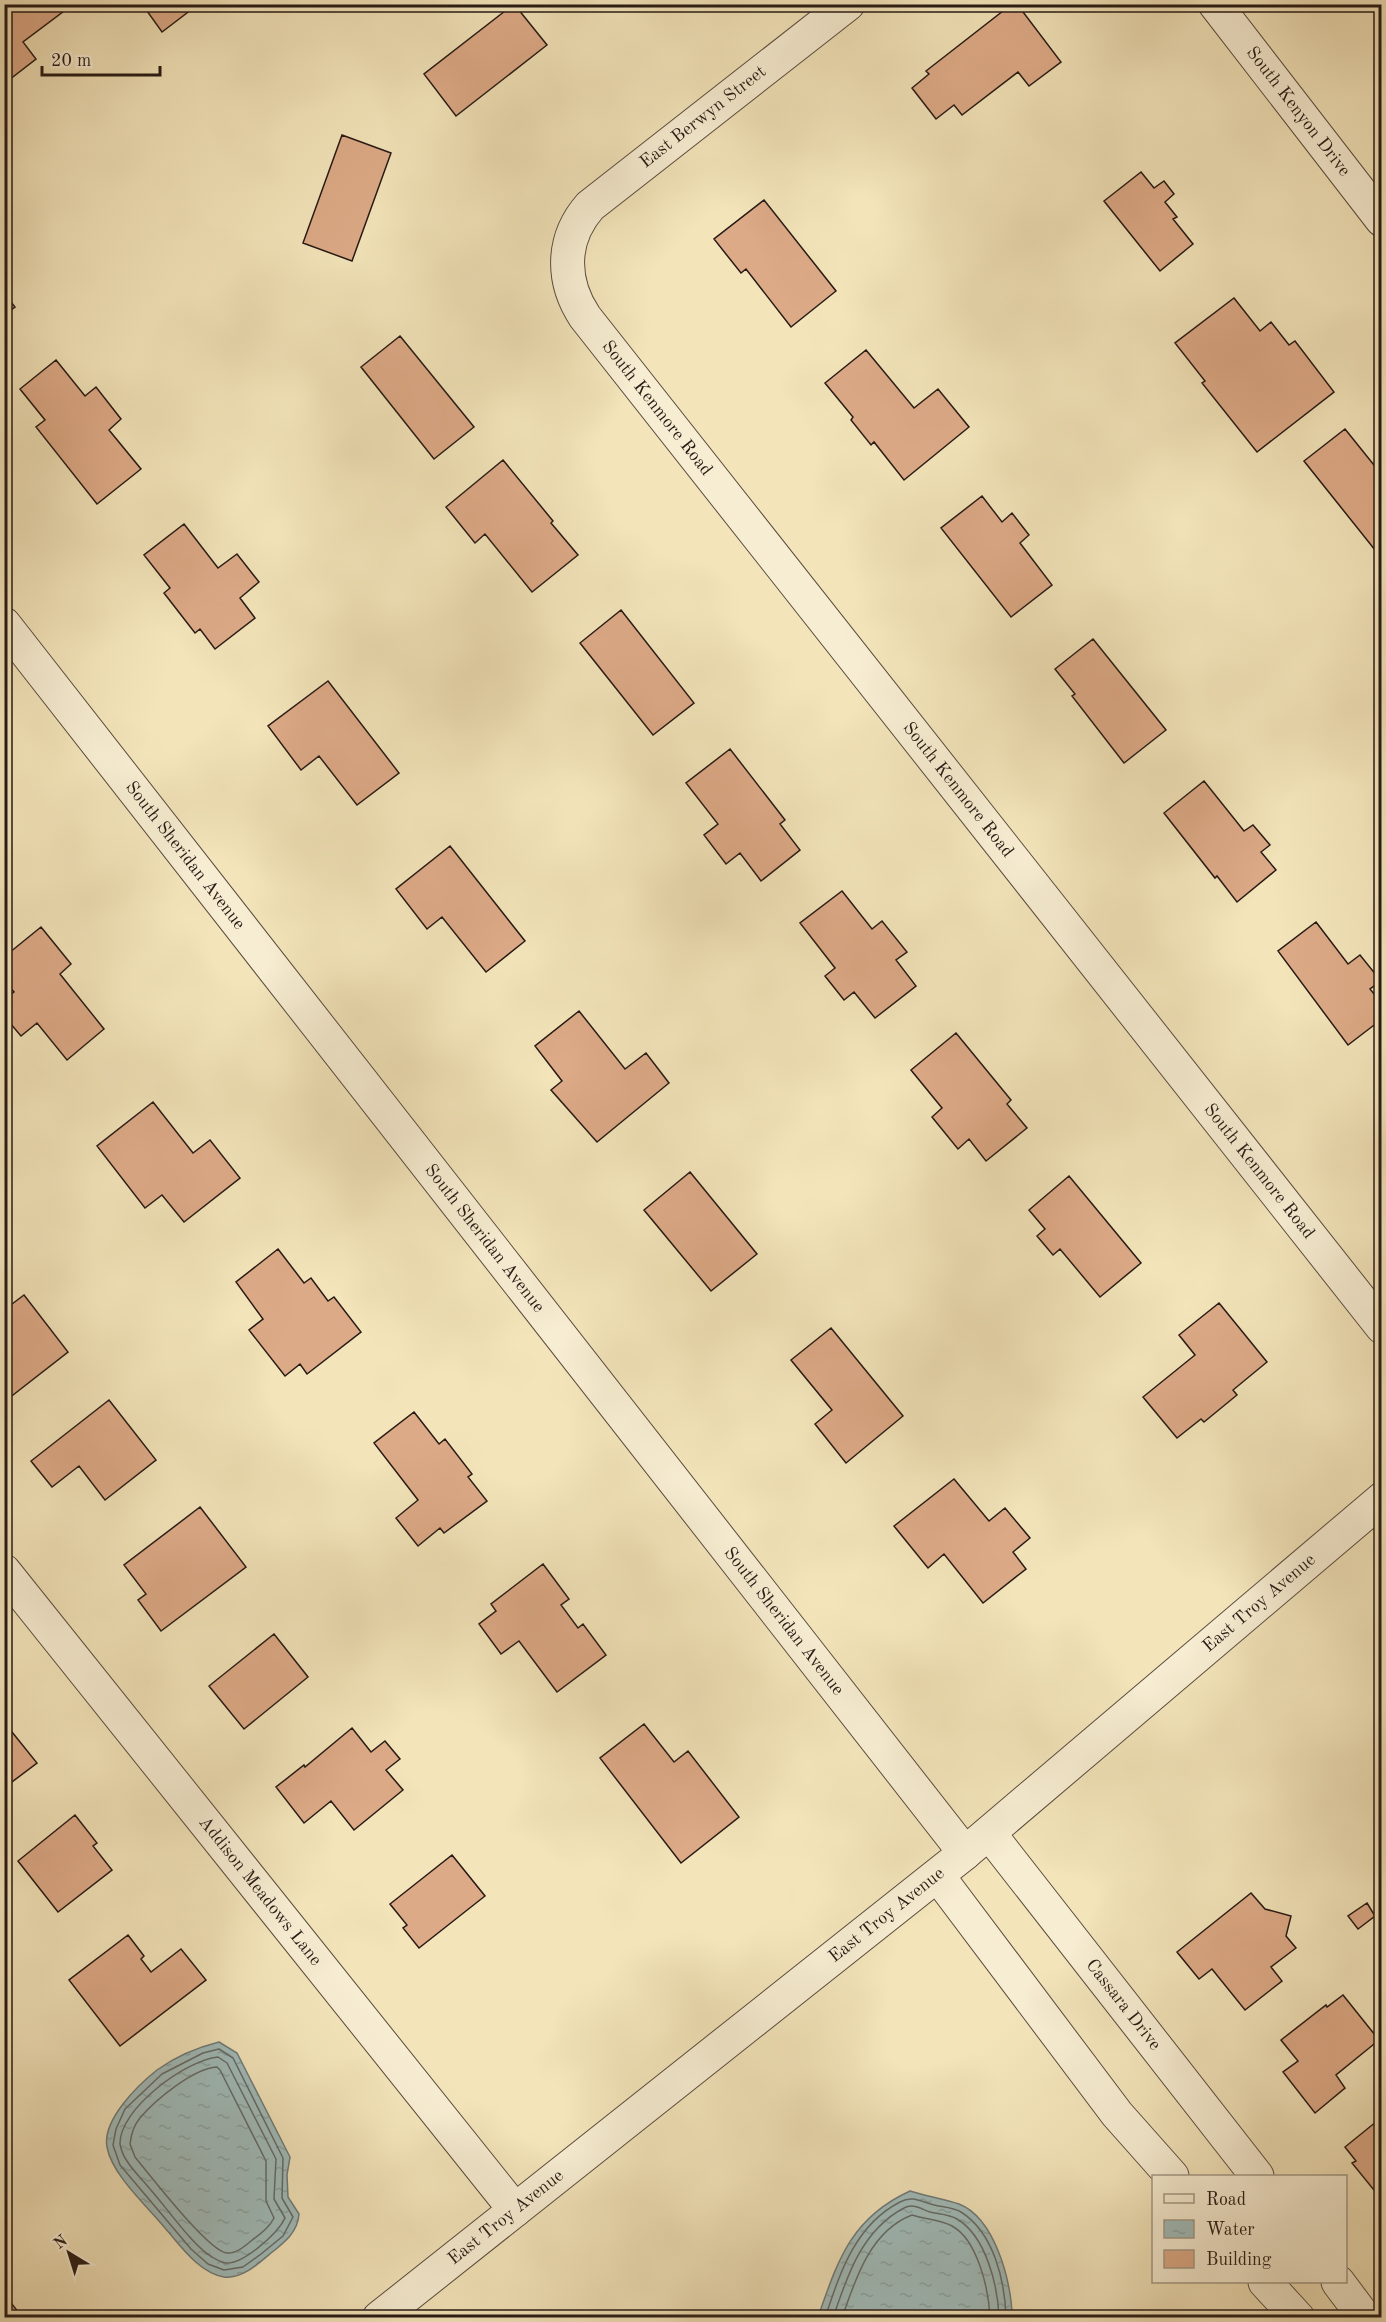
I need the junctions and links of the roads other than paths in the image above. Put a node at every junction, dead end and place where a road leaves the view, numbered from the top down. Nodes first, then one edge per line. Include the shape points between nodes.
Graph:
1 (848, 4) edge
2 (1215, 4) edge
3 (1382, 220) edge
4 (569, 240) joint
5 (4, 624) edge
6 (1382, 1327) edge
7 (1382, 1499) edge
8 (4, 1571) edge
9 (977, 1843) junction
10 (938, 1876) junction
11 (1171, 2175) edge
12 (1256, 2175) edge
13 (515, 2210) junction
14 (1266, 2283) edge
15 (1339, 2283) edge
16 (379, 2318) edge
17 (1298, 2318) edge
18 (1365, 2318) edge

1 - 4 street, East Berwyn Street via 590,206
2 - 3 street, South Kenyon Drive
4 - 6 street, South Kenmore Road via 569,281 585,317
5 - 9 street, South Sheridan Avenue
7 - 9 street, East Troy Avenue
8 - 13 street, Addison Meadows Lane
9 - 10 street, East Troy Avenue
9 - 12 street, Cassara Drive
10 - 11 street via 1117,2114
10 - 13 street, East Troy Avenue
13 - 16 street, East Troy Avenue
14 - 17 street
15 - 18 street

